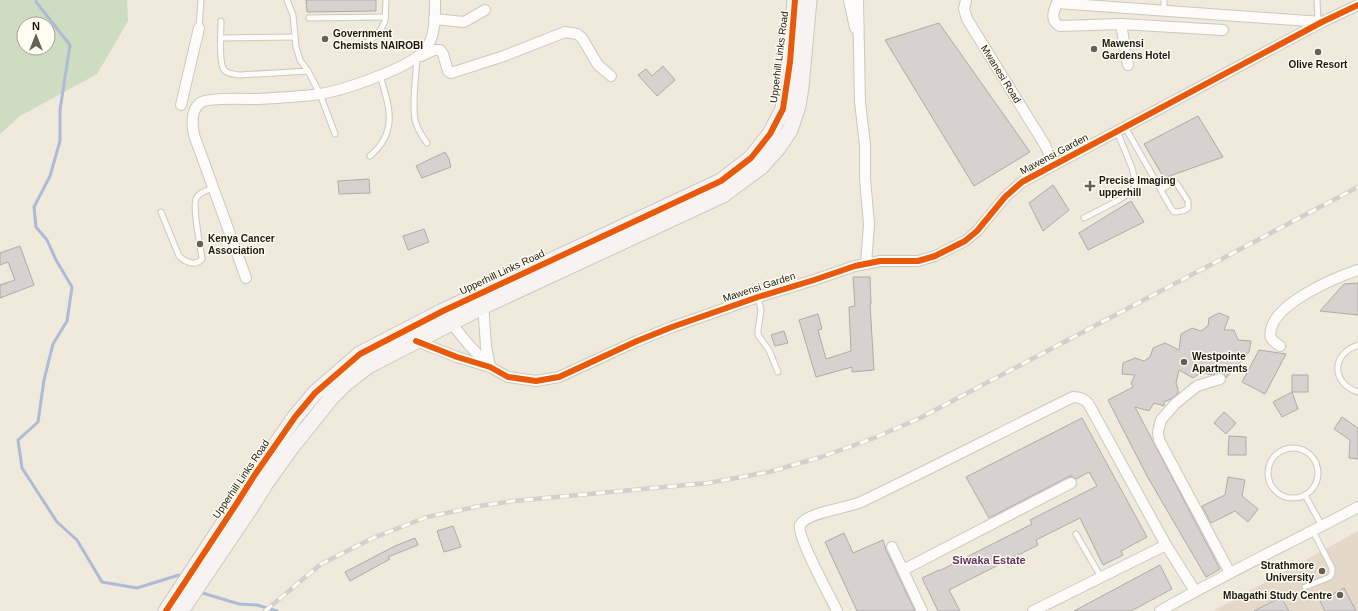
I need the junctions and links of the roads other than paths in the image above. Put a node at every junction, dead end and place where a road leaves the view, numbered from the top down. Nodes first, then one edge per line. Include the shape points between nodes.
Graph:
1 (201, 0) edge
2 (287, 0) edge
3 (386, 0) edge
4 (435, 0) edge
5 (795, 0) edge
6 (809, 0) edge
7 (849, 0) edge
8 (858, 0) edge
9 (966, 0) edge
10 (1317, 0) edge
11 (1055, 2) edge
12 (1164, 5) edge
13 (1358, 5) edge
14 (485, 10) dead end
15 (385, 17) junction
16 (309, 18) dead end
17 (434, 19) junction
18 (221, 21) dead end
19 (1320, 22) junction
20 (1121, 24) junction
21 (199, 28) joint
22 (1223, 30) dead end
23 (295, 37) junction
24 (221, 38) junction
25 (858, 39) junction
26 (340, 46) dead end
27 (417, 57) junction
28 (1128, 65) dead end
29 (308, 71) junction
30 (380, 75) junction
31 (611, 76) dead end
32 (320, 94) junction
33 (181, 105) dead end
34 (1121, 129) junction
35 (336, 134) dead end
36 (426, 143) dead end
37 (370, 156) dead end
38 (1054, 165) junction
39 (213, 188) junction
40 (1161, 190) junction
41 (161, 212) dead end
42 (1084, 218) dead end
43 (866, 264) junction
44 (1358, 270) edge
45 (246, 278) dead end
46 (758, 297) junction
47 (482, 300) junction
48 (443, 311) junction
49 (451, 324) junction
50 (416, 341) junction
51 (1358, 345) edge
52 (1280, 346) dead end
53 (490, 367) junction
54 (778, 372) dead end
55 (1220, 379) dead end
56 (1358, 392) edge
57 (1071, 483) dead end
58 (1305, 494) junction
59 (1358, 507) edge
60 (1318, 529) junction
61 (1076, 534) dead end
62 (1166, 545) junction
63 (892, 547) dead end
64 (902, 570) junction
65 (1230, 573) junction
66 (196, 577) junction
67 (1100, 577) junction
68 (1304, 587) dead end
69 (1195, 591) junction
70 (177, 604) edge
71 (1162, 610) edge
72 (836, 611) edge
73 (922, 611) edge
74 (1033, 611) edge

1 - 21 lane
2 - 23 lane
3 - 15 lane
4 - 17 street
5 - 47 street, Upperhill Links Road via 783,109 770,134 751,158 721,181
6 - 47 street, Upperhill Links Road via 798,106 790,130 761,167 723,195
7 - 25 street
8 - 25 street
9 - 38 street, Mwanesi Road via 964,9 967,19 1045,145
10 - 19 lane
11 - 12 street
11 - 20 street via 1053,19 1060,26
12 - 19 street
13 - 19 street, Mawensi Garden
14 - 17 street via 464,22
15 - 16 lane
15 - 26 lane via 380,31 371,40 361,45
17 - 27 street via 430,41
18 - 24 lane
19 - 34 street, Mawensi Garden
20 - 22 street
20 - 28 street
21 - 33 street
23 - 24 lane
23 - 29 lane via 300,60
24 - 29 lane via 222,64 231,74
25 - 43 street via 869,224
27 - 30 street
27 - 31 street via 440,50 451,73 504,56 559,34 572,32 582,38 598,65
27 - 36 lane via 415,121
29 - 32 lane
30 - 32 street
30 - 37 lane via 390,120 387,134 379,148
32 - 35 lane
32 - 39 street via 209,100 199,104 194,116 194,135
34 - 38 street, Mawensi Garden
34 - 40 lane
34 - 42 lane via 1135,181 1133,191
38 - 43 street, Mawensi Garden via 1022,182 965,241 935,256 918,261 880,261
39 - 41 lane via 197,196 195,200 202,259 196,263 184,261 179,256
39 - 45 street
40 - 40 lane via 1171,183 1177,184 1188,201 1188,208 1174,212
43 - 46 street, Mawensi Garden
44 - 52 street via 1341,275 1293,300 1280,312 1270,334
46 - 53 street, Mawensi Garden via 651,335 559,377 536,380 508,377
46 - 54 lane via 761,310 758,335 769,350
47 - 48 street, Upperhill Links Road
47 - 49 street, Upperhill Links Road
47 - 53 street
48 - 49 street
48 - 66 street, Upperhill Links Road via 360,354 315,393 254,476
49 - 50 street, Upperhill Links Road
49 - 53 street
50 - 53 street
50 - 66 street, Upperhill Links Road via 368,366 331,398
51 - 56 lane via 1343,353 1337,368 1344,384 1350,390
55 - 65 street via 1197,386 1175,404 1161,420 1158,432
57 - 64 street
58 - 58 lane via 1289,497 1274,490 1269,479 1268,467 1271,459 1284,449 1292,447 1308,452 1318,466 1317,478 1312,489
58 - 60 lane
59 - 60 street
60 - 65 street
60 - 68 lane via 1332,573 1330,577
61 - 67 lane
62 - 67 street
62 - 69 street
62 - 72 street via 1088,403 1084,399 1073,397 859,503 814,515 800,525 800,534
63 - 64 street
64 - 73 street
65 - 69 street
66 - 70 street
67 - 74 street
69 - 71 street

